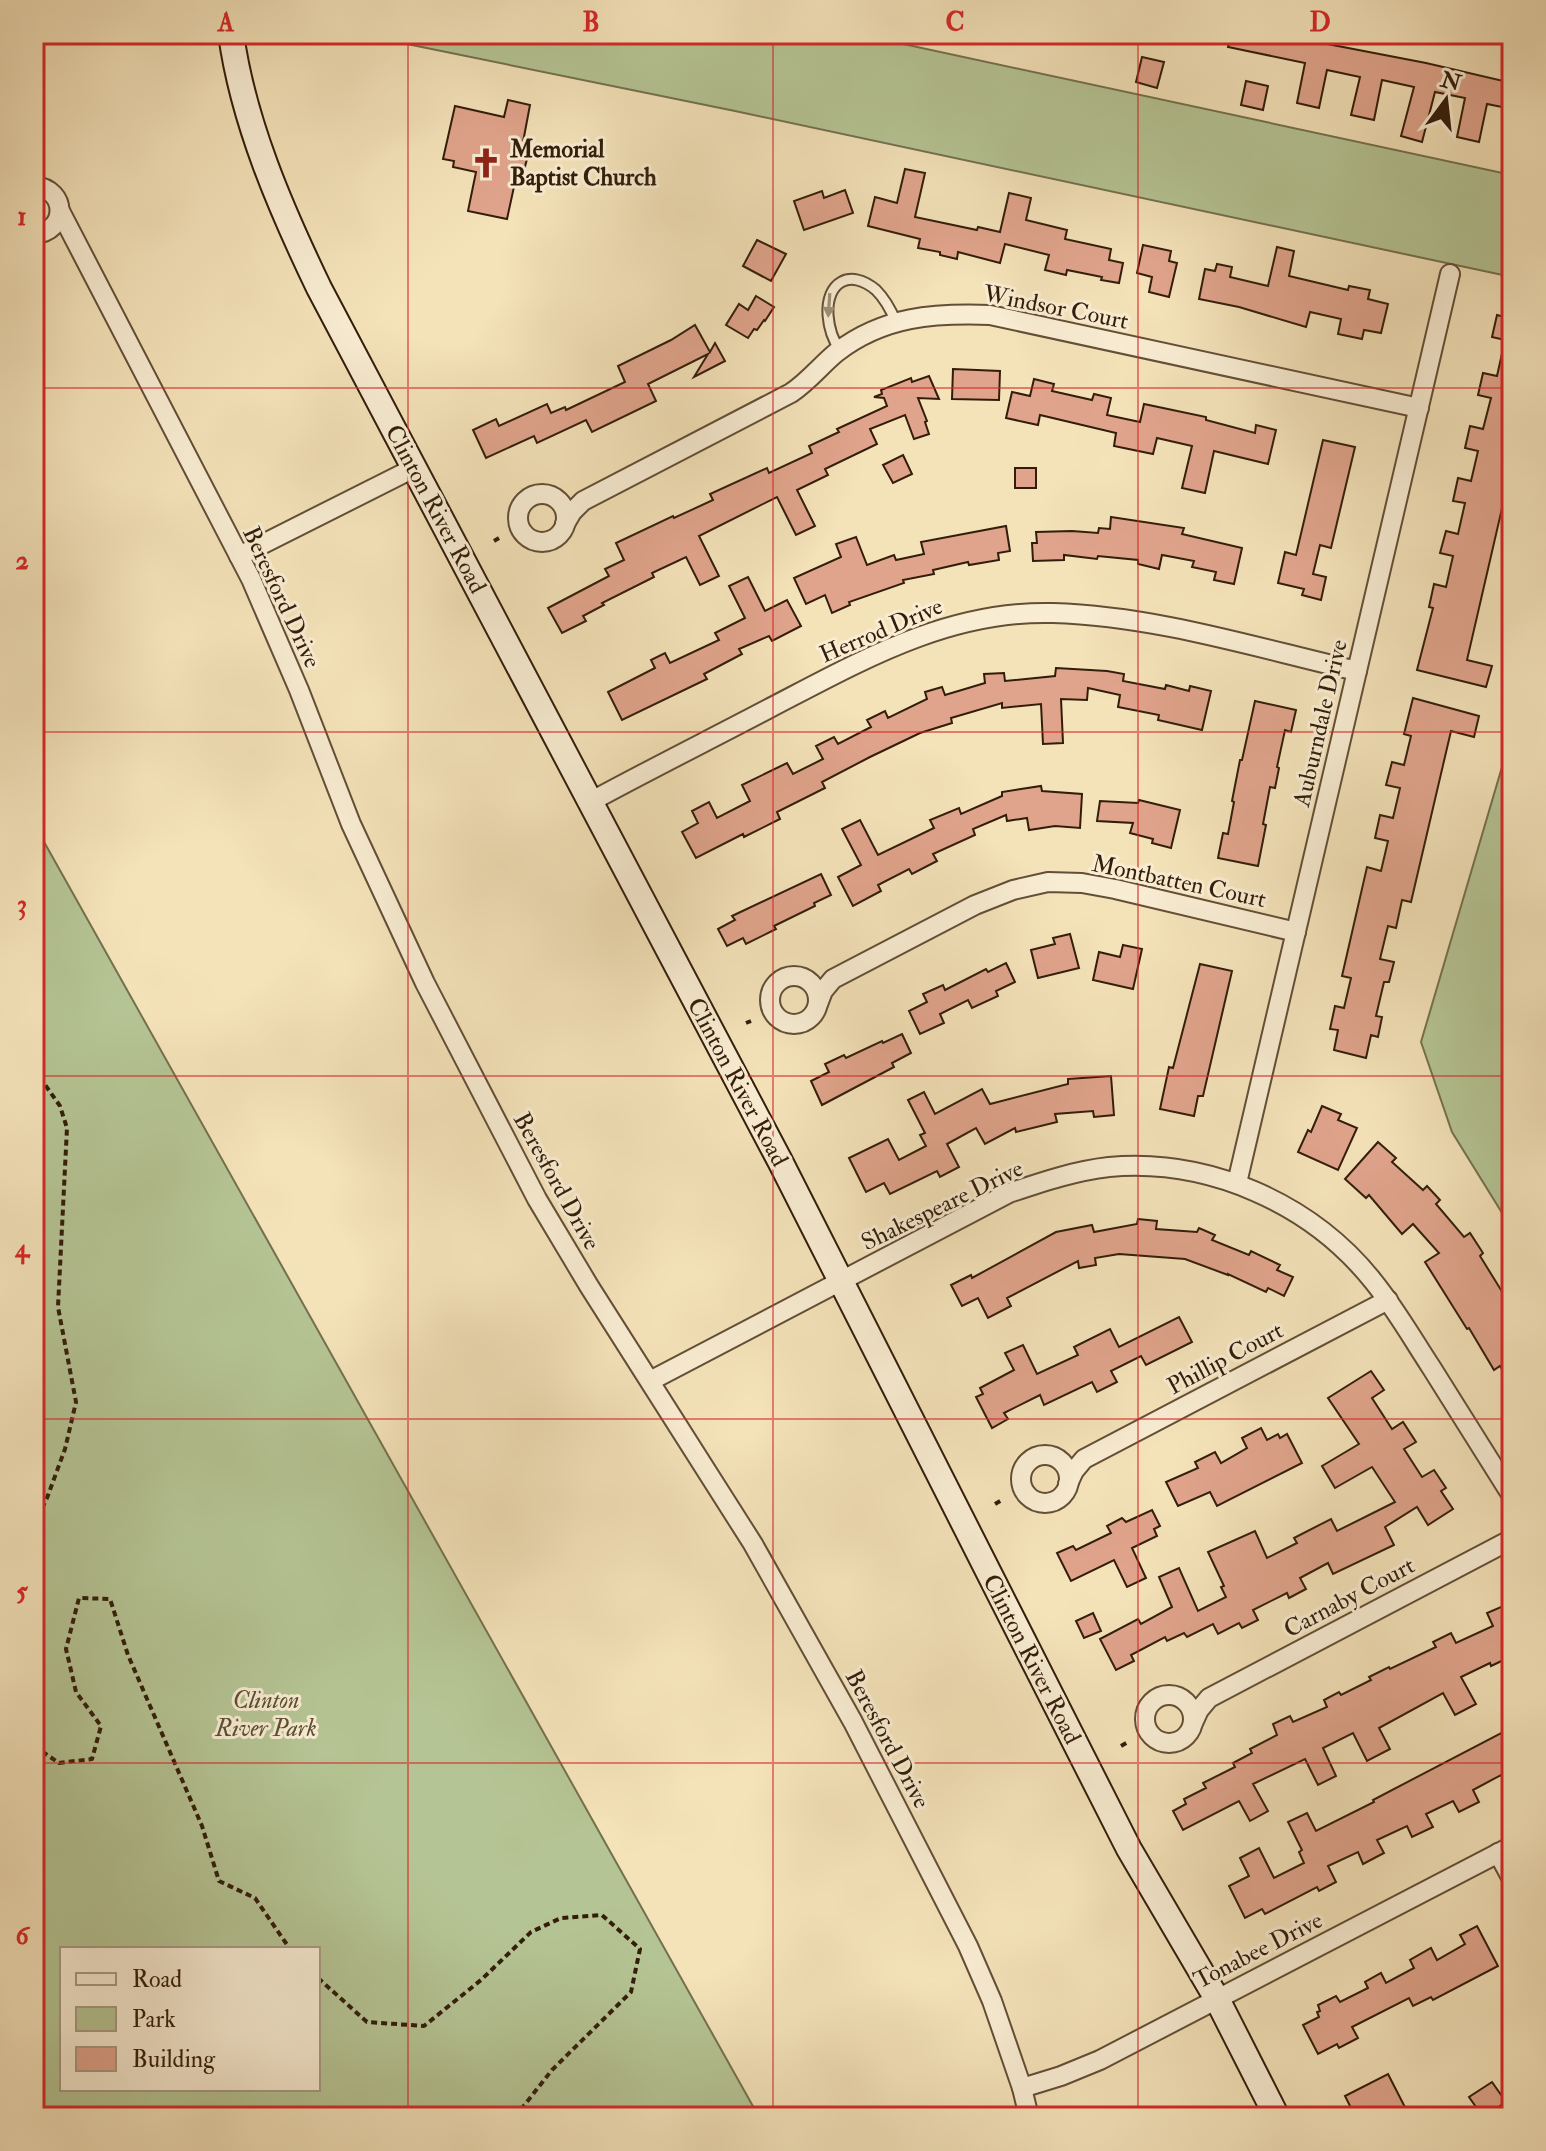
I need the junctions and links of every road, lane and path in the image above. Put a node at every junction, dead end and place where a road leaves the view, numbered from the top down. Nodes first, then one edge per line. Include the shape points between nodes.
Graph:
1 (231, 34) edge
2 (34, 186) edge
3 (60, 211) junction
4 (37, 234) edge
5 (79, 247) junction
6 (1450, 274) dead end
7 (896, 322) junction
8 (840, 350) junction
9 (1419, 408) junction
10 (414, 468) junction
11 (554, 497) junction
12 (583, 501) junction
13 (565, 524) junction
14 (239, 556) junction
15 (1357, 671) junction
16 (590, 802) junction
17 (1296, 932) junction
18 (803, 978) junction
19 (833, 979) junction
20 (818, 1004) junction
21 (34, 1069) edge
22 (1237, 1183) junction
23 (840, 1282) junction
24 (1388, 1300) junction
25 (650, 1381) junction
26 (1055, 1458) junction
27 (1084, 1459) junction
28 (1068, 1484) junction
29 (1512, 1496) edge
30 (1002, 1500) dead end
31 (995, 1504) dead end
32 (34, 1525) edge
33 (1512, 1539) edge
34 (1179, 1697) junction
35 (1209, 1698) junction
36 (1193, 1723) junction
37 (1128, 1742) dead end
38 (34, 1746) edge
39 (1121, 1746) dead end
40 (1505, 1849) edge
41 (1512, 1879) edge
42 (289, 1947) edge
43 (320, 1980) edge
44 (1217, 1999) junction
45 (1022, 2088) junction
46 (515, 2117) edge
47 (1029, 2117) edge
48 (1277, 2117) edge

1 - 10 street, Clinton River Road via 251,119 294,237
2 - 3 street, Beresford Drive via 50,191
3 - 4 street via 54,226
3 - 5 street, Beresford Drive
4 - 5 street via 57,236
5 - 14 street, Beresford Drive
6 - 9 street, Auburndale Drive
7 - 8 street, Windsor Court
7 -> 8 lane via 873,288 859,280 842,281 830,292 828,305 832,339
7 - 9 street, Windsor Court via 948,313 990,315
8 - 12 street, Windsor Court via 791,393
9 - 15 street, Auburndale Drive
10 - 14 street
10 - 16 street, Clinton River Road
11 - 12 street, Windsor Court
11 - 13 street via 564,509
11 - 13 street, Windsor Court via 531,497 521,508 519,523 527,536 541,542 556,537
12 - 13 street, Windsor Court
14 - 25 street, Beresford Drive via 351,824 425,983 537,1199
15 - 16 street, Herrod Drive via 1101,616 1050,613 960,623 829,677
15 - 17 street, Auburndale Drive
16 - 23 street, Clinton River Road
17 - 19 street, Montbatten Court via 1115,889 1048,882 975,905
17 - 22 street, Auburndale Drive
18 - 19 street, Montbatten Court
18 - 20 street via 815,989
18 - 20 street via 788,977 775,986 770,1001 775,1015 788,1023 804,1022
19 - 20 street
21 - 32 path via 60,1106 67,1128 58,1307 76,1402 65,1449
22 - 23 street, Shakespeare Drive via 1161,1167 1110,1167 1065,1175 1009,1193
22 - 24 street, Shakespeare Drive via 1257,1190 1331,1238
23 - 25 street, Shakespeare Drive
23 - 44 street, Clinton River Road via 1129,1849
24 - 27 street, Phillip Court
24 - 29 street, Shakespeare Drive
25 - 45 street, Beresford Drive via 753,1544 853,1722 968,1946
26 - 27 street, Phillip Court
26 - 28 street via 1066,1468
26 - 28 street, Phillip Court via 1032,1460 1022,1472 1022,1487 1031,1499 1046,1503 1060,1497
27 - 28 street, Phillip Court
30 - 31 path
33 - 35 street, Carnaby Court
34 - 35 street, Carnaby Court
34 - 36 street via 1190,1707
34 - 36 street, Carnaby Court via 1156,1699 1147,1712 1147,1727 1156,1739 1171,1743 1185,1737
35 - 36 street, Carnaby Court
37 - 39 path
38 - 42 path via 59,1763 92,1759 101,1726 76,1692 66,1649 79,1598 110,1599 219,1881 255,1898
40 - 41 street
40 - 44 street, Tonabee Drive
43 - 46 path via 367,2022 424,2026 531,1932 561,1918 602,1915 640,1949 631,1992 552,2070
44 - 45 street, Tonabee Drive via 1100,2060
44 - 48 street, Clinton River Road
45 - 47 street, Beresford Drive

